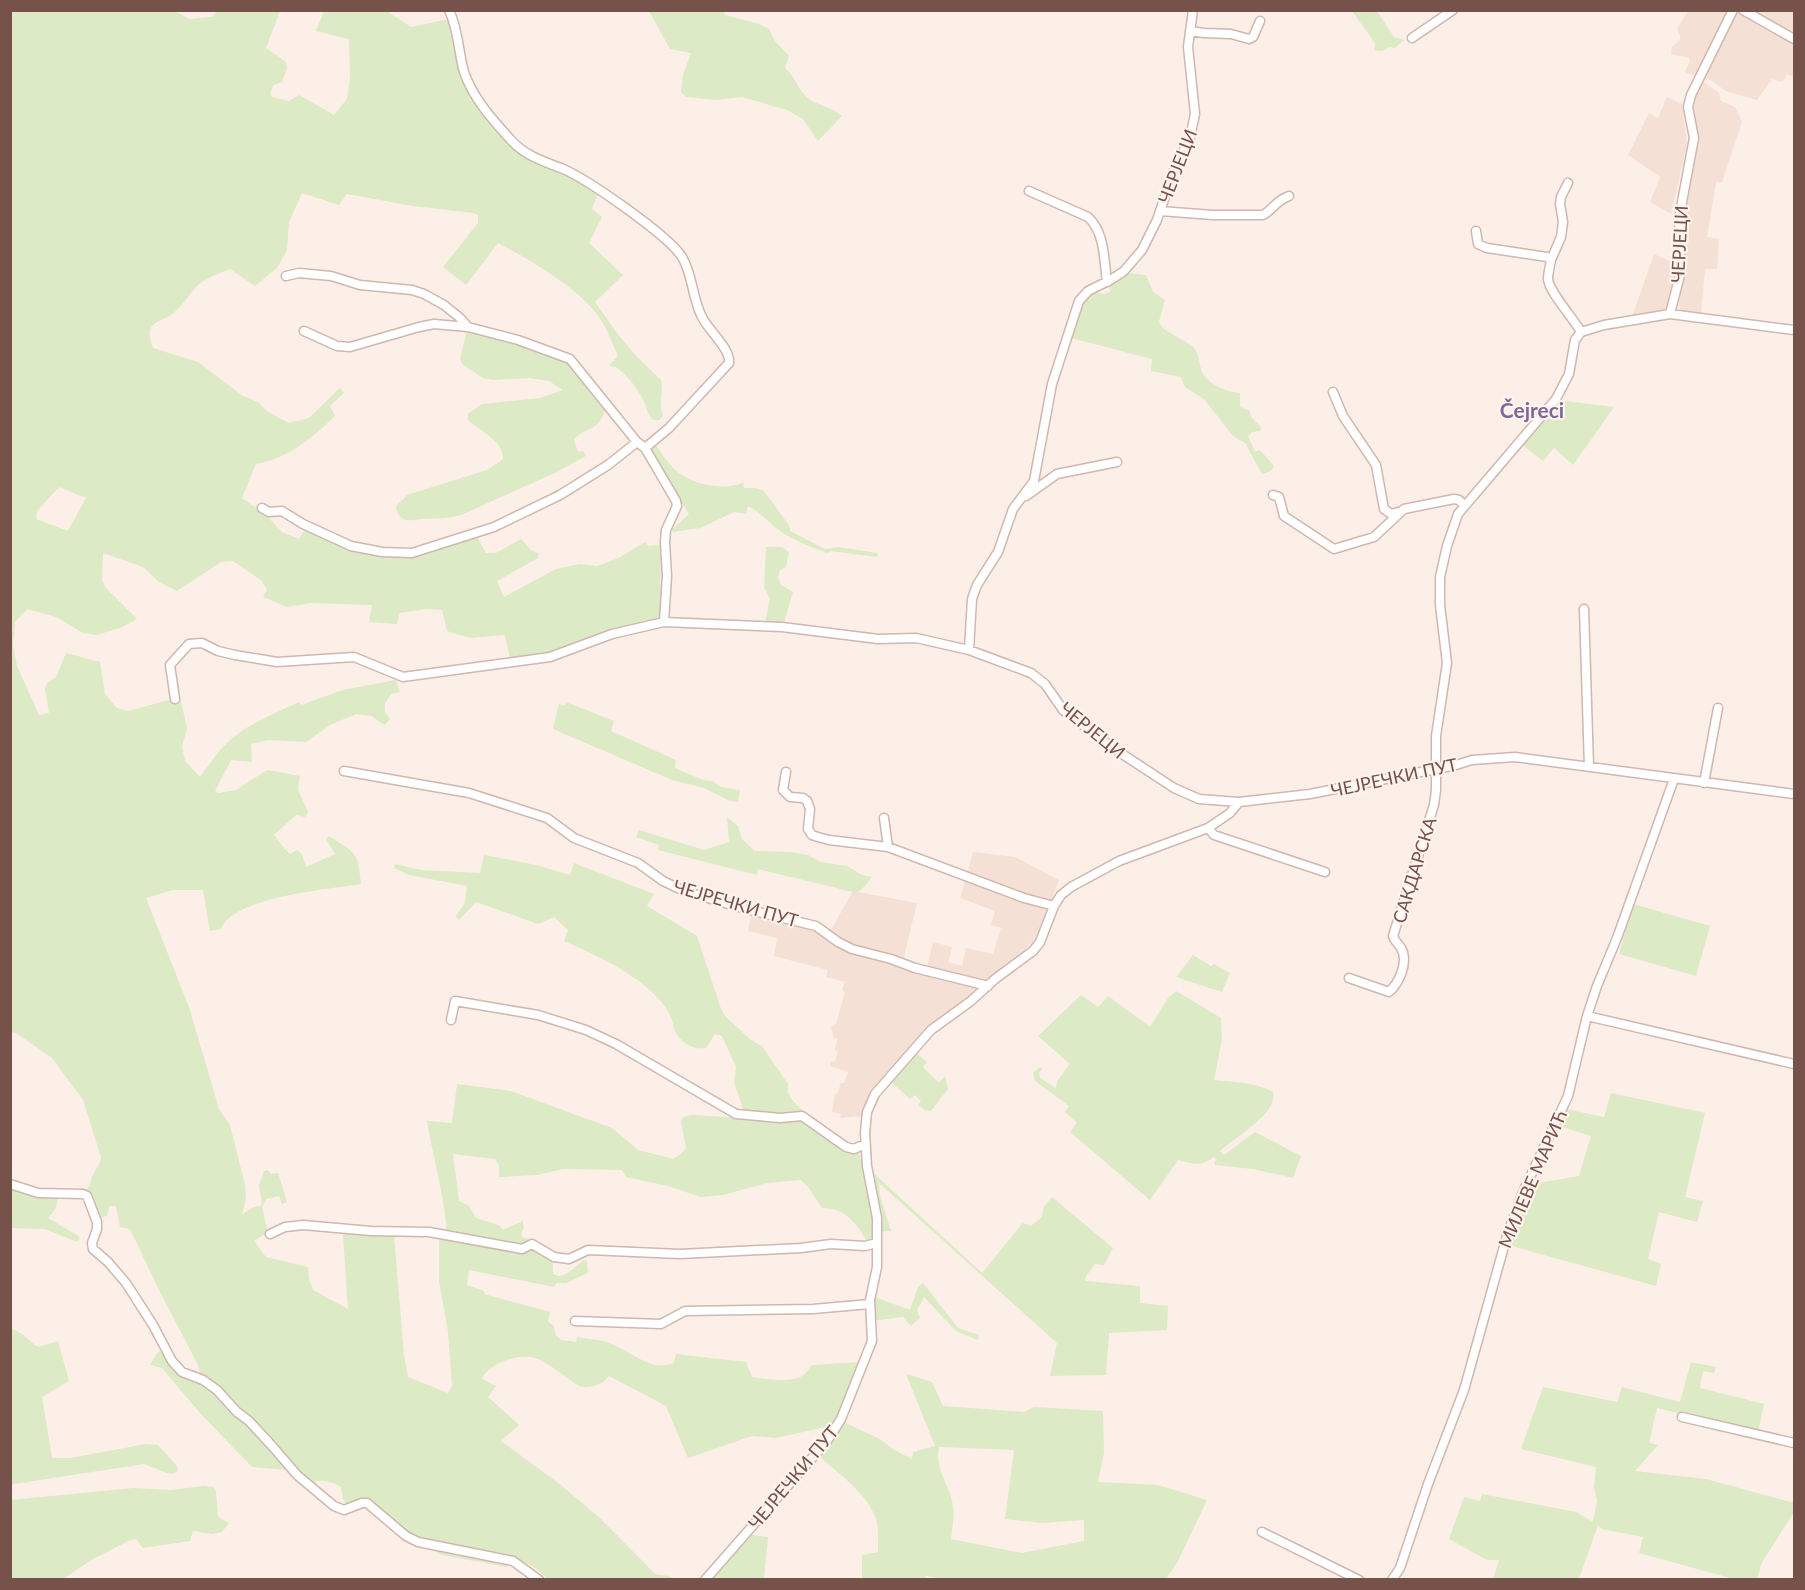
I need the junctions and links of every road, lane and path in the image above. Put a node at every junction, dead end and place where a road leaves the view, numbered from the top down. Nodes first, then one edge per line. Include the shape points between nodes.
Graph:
1 (449, 10) edge
2 (1193, 10) edge
3 (1454, 10) edge
4 (1733, 10) edge
5 (1743, 10) edge
6 (1260, 21) dead end
7 (1190, 31) junction
8 (1412, 38) dead end
9 (1794, 39) edge
10 (1568, 183) dead end
11 (1029, 192) dead end
12 (1289, 196) dead end
13 (1160, 212) junction
14 (1476, 231) dead end
15 (1551, 260) junction
16 (286, 276) dead end
17 (1107, 282) junction
18 (1670, 314) junction
19 (468, 327) junction
20 (1794, 330) edge
21 (304, 331) dead end
22 (1581, 332) junction
23 (1333, 392) dead end
24 (637, 442) junction
25 (645, 448) junction
26 (1117, 462) dead end
27 (1273, 495) dead end
28 (1018, 501) junction
29 (1464, 505) junction
30 (262, 508) dead end
31 (1399, 512) junction
32 (1584, 609) dead end
33 (664, 622) junction
34 (969, 650) junction
35 (175, 699) dead end
36 (1718, 708) dead end
37 (1589, 767) junction
38 (1435, 769) junction
39 (344, 771) dead end
40 (786, 772) dead end
41 (1674, 779) junction
42 (1704, 783) junction
43 (1794, 794) edge
44 (1239, 802) junction
45 (884, 818) dead end
46 (1208, 828) junction
47 (888, 847) junction
48 (1325, 872) dead end
49 (1054, 906) junction
50 (1349, 978) dead end
51 (988, 986) junction
52 (1587, 1016) junction
53 (451, 1020) dead end
54 (1794, 1064) edge
55 (865, 1144) junction
56 (10, 1184) edge
57 (270, 1234) dead end
58 (877, 1243) junction
59 (870, 1304) junction
60 (575, 1320) dead end
61 (1683, 1417) dead end
62 (1794, 1443) edge
63 (1262, 1532) dead end
64 (539, 1580) edge
65 (705, 1580) edge
66 (1359, 1580) edge
67 (1392, 1580) edge

1 - 25 street via 457,30 464,72 483,108 518,147 581,179 640,219 681,254 702,318 729,354 729,363 669,428
2 - 7 street, ЧЕРЈЕЦИ
3 - 8 street
4 - 18 street, ЧЕРЈЕЦИ via 1688,107 1694,138 1679,218 1681,271
5 - 9 street
6 - 7 street via 1249,39
7 - 13 street, ЧЕРЈЕЦИ via 1195,121
10 - 15 street via 1560,204 1561,237
11 - 17 street via 1095,224
12 - 13 street via 1263,215
13 - 17 street, ЧЕРЈЕЦИ via 1138,255
14 - 15 street via 1478,244
15 - 22 street via 1550,287
16 - 19 street via 331,276 360,285 412,290 444,305
17 - 28 street, ЧЕРЈЕЦИ via 1088,291 1079,301 1052,384 1036,474
18 - 20 street
18 - 22 street
19 - 21 street via 434,324 350,347 337,346
19 - 24 street via 570,359
22 - 29 street via 1575,340 1569,374 1556,399
23 - 31 street via 1343,416 1376,465 1384,509 1391,514
24 - 25 street
24 - 30 street via 560,495 494,527 412,553 351,546 282,511
25 - 33 street via 677,506 666,530
26 - 28 street via 1057,474
27 - 31 street via 1279,497 1284,516 1334,549 1374,537
28 - 34 street, ЧЕРЈЕЦИ via 998,552 972,599
29 - 31 street via 1459,500 1445,500
29 - 38 street via 1447,546 1440,577 1447,663
32 - 37 street
33 - 34 street via 782,627 879,639 916,638
33 - 35 street via 612,634 550,657 403,677 354,657 277,662 189,644 170,665
34 - 44 street, ЧЕРЈЕЦИ via 1040,679 1063,710 1174,788 1199,799
36 - 42 street
37 - 38 street, ЧЕЈРЕЧКИ ПУТ via 1515,757 1472,760
37 - 41 street, ЧЕЈРЕЧКИ ПУТ
38 - 44 street, ЧЕЈРЕЧКИ ПУТ via 1310,794
38 - 50 street, САКДАРСКА via 1434,805 1393,936 1402,952 1399,980 1389,993
39 - 51 street, ЧЕЈРЕЧКИ ПУТ via 478,795 547,818 574,838 638,863 684,891 816,926 852,949
40 - 47 street via 783,790 790,797 807,801 808,829 812,834 829,840
41 - 42 street, ЧЕЈРЕЧКИ ПУТ
41 - 52 street, МИЛЕВЕ МAРИЋ
42 - 43 street, ЧЕЈРЕЧКИ ПУТ
44 - 46 street, ЧЕЈРЕЧКИ ПУТ
45 - 47 street
46 - 48 street via 1214,835
46 - 49 street, ЧЕЈРЕЧКИ ПУТ via 1103,869 1071,887
47 - 49 street
49 - 51 street, ЧЕЈРЕЧКИ ПУТ via 1033,951
51 - 55 street, ЧЕЈРЕЧКИ ПУТ via 931,1030 880,1088 867,1112
52 - 54 street
52 - 67 street, МИЛЕВЕ МAРИЋ via 1569,1090 1511,1223 1459,1403 1400,1568
53 - 55 street via 455,1001 559,1020 616,1044 736,1114 802,1116 846,1147 854,1149
55 - 58 street, ЧЕЈРЕЧКИ ПУТ via 877,1218
56 - 64 street via 38,1193 87,1196 97,1222 93,1249 126,1283 172,1361 182,1372 217,1390 297,1475 334,1506 344,1510 367,1503 418,1542 513,1561
57 - 58 street via 303,1225 429,1232 522,1249 532,1244 554,1257 569,1259 588,1250 691,1254
58 - 59 street, ЧЕЈРЕЧКИ ПУТ via 878,1267
59 - 60 street via 685,1311 661,1324
59 - 65 street, ЧЕЈРЕЧКИ ПУТ via 872,1341 835,1430
61 - 62 street
63 - 66 street

